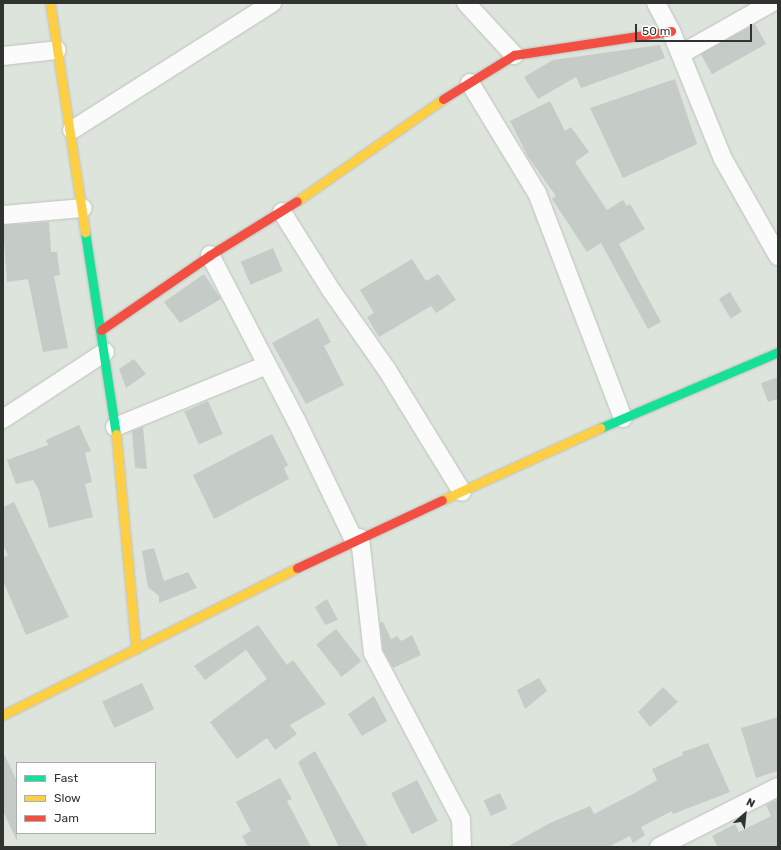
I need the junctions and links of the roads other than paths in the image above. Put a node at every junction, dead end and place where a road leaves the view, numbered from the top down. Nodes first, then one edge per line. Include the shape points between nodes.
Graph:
1 (50, 3) edge
2 (272, 3) edge
3 (466, 3) edge
4 (656, 3) edge
5 (772, 3) edge
6 (671, 31) junction
7 (57, 50) junction
8 (680, 54) junction
9 (514, 55) junction
10 (3, 56) edge
11 (470, 83) junction
12 (72, 130) junction
13 (84, 208) junction
14 (282, 212) junction
15 (3, 215) edge
16 (210, 255) junction
17 (778, 256) edge
18 (101, 330) junction
19 (104, 352) junction
20 (778, 352) edge
21 (267, 365) junction
22 (623, 418) junction
23 (3, 419) edge
24 (115, 427) junction
25 (462, 492) junction
26 (357, 539) junction
27 (136, 649) junction
28 (3, 715) edge
29 (778, 787) edge
30 (458, 846) edge
31 (659, 847) edge

1 - 7 street
2 - 12 street
3 - 9 street
4 - 6 street
5 - 8 street
6 - 8 street
6 - 9 street via 541,48
7 - 10 street
7 - 12 street
8 - 17 street via 723,159
9 - 11 street
11 - 14 street via 435,104
11 - 22 street via 537,193
12 - 13 street
13 - 15 street
13 - 18 street
14 - 16 street
14 - 25 street via 387,370
16 - 18 street
16 - 21 street
18 - 19 street
19 - 23 street
19 - 24 street
20 - 22 street
21 - 24 street
21 - 26 street
22 - 25 street
24 - 27 street
25 - 26 street
26 - 27 street
26 - 30 street via 373,653 461,819
27 - 28 street
29 - 31 street

